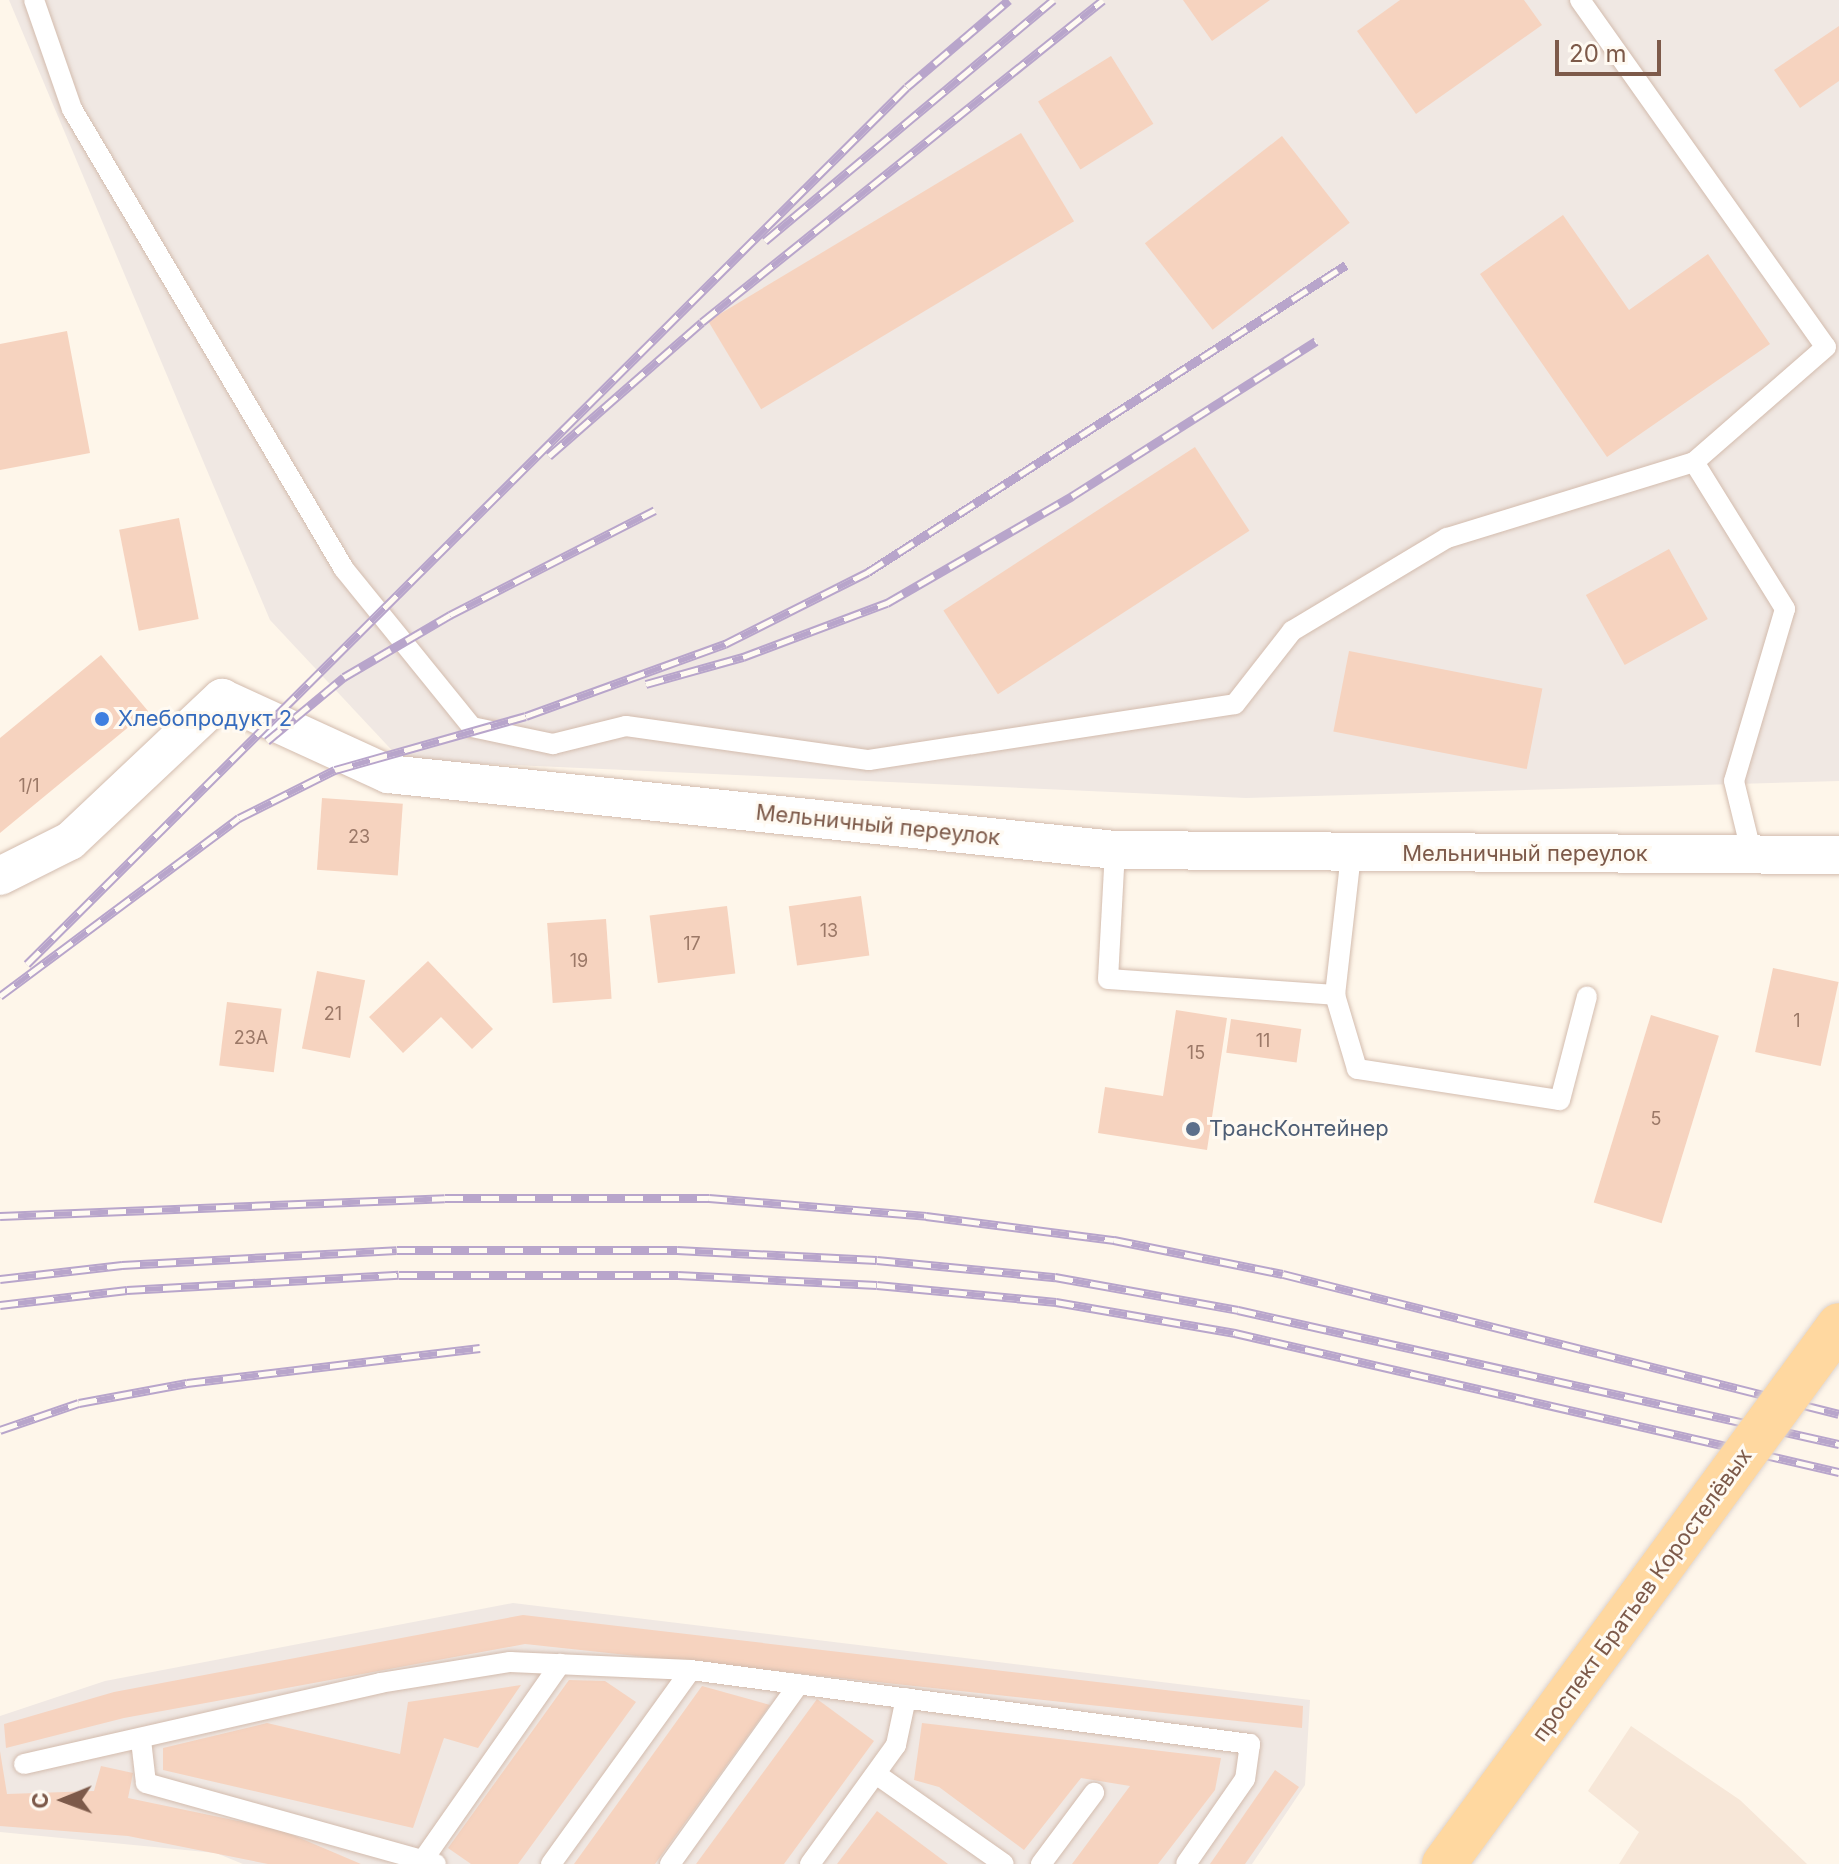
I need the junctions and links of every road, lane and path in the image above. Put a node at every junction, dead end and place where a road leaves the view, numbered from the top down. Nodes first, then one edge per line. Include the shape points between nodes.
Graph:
1 (34, 0) edge
2 (1580, 0) edge
3 (1694, 462) junction
4 (1115, 850) junction
5 (1351, 854) junction
6 (1752, 855) junction
7 (1839, 855) edge
8 (0, 876) edge
9 (1335, 995) junction
10 (1587, 996) dead end
11 (1839, 1325) edge
12 (560, 1664) junction
13 (691, 1670) junction
14 (799, 1684) junction
15 (906, 1698) junction
16 (141, 1740) junction
17 (24, 1764) dead end
18 (876, 1774) junction
19 (1094, 1793) dead end
20 (431, 1860) edge
21 (551, 1864) edge
22 (670, 1864) edge
23 (810, 1864) edge
24 (1004, 1864) edge
25 (1041, 1864) edge
26 (1186, 1864) edge
27 (1444, 1864) edge

1 - 3 lane via 72,109 344,569 472,727 553,744 626,726 869,760 1235,704 1292,631 1447,538
2 - 3 lane via 1826,347
3 - 6 lane via 1785,609 1734,781
4 - 5 street, Мельничный переулок
4 - 8 street, Мельничный переулок via 388,774 222,698 70,841
4 - 9 lane via 1108,979
5 - 6 street, Мельничный переулок
5 - 9 lane
6 - 7 street, Мельничный переулок
9 - 10 lane via 1357,1069 1560,1100
11 - 27 main road, проспект Братьев Коростелёвых, bridge
12 - 13 lane
12 - 16 lane via 510,1662 380,1683
12 - 20 lane
13 - 14 lane
13 - 21 lane
14 - 15 lane
14 - 22 lane
15 - 18 lane via 896,1745
15 - 26 lane via 1250,1744 1245,1779
16 - 17 lane
16 - 20 lane via 146,1783
18 - 23 lane
18 - 24 lane
19 - 25 lane

